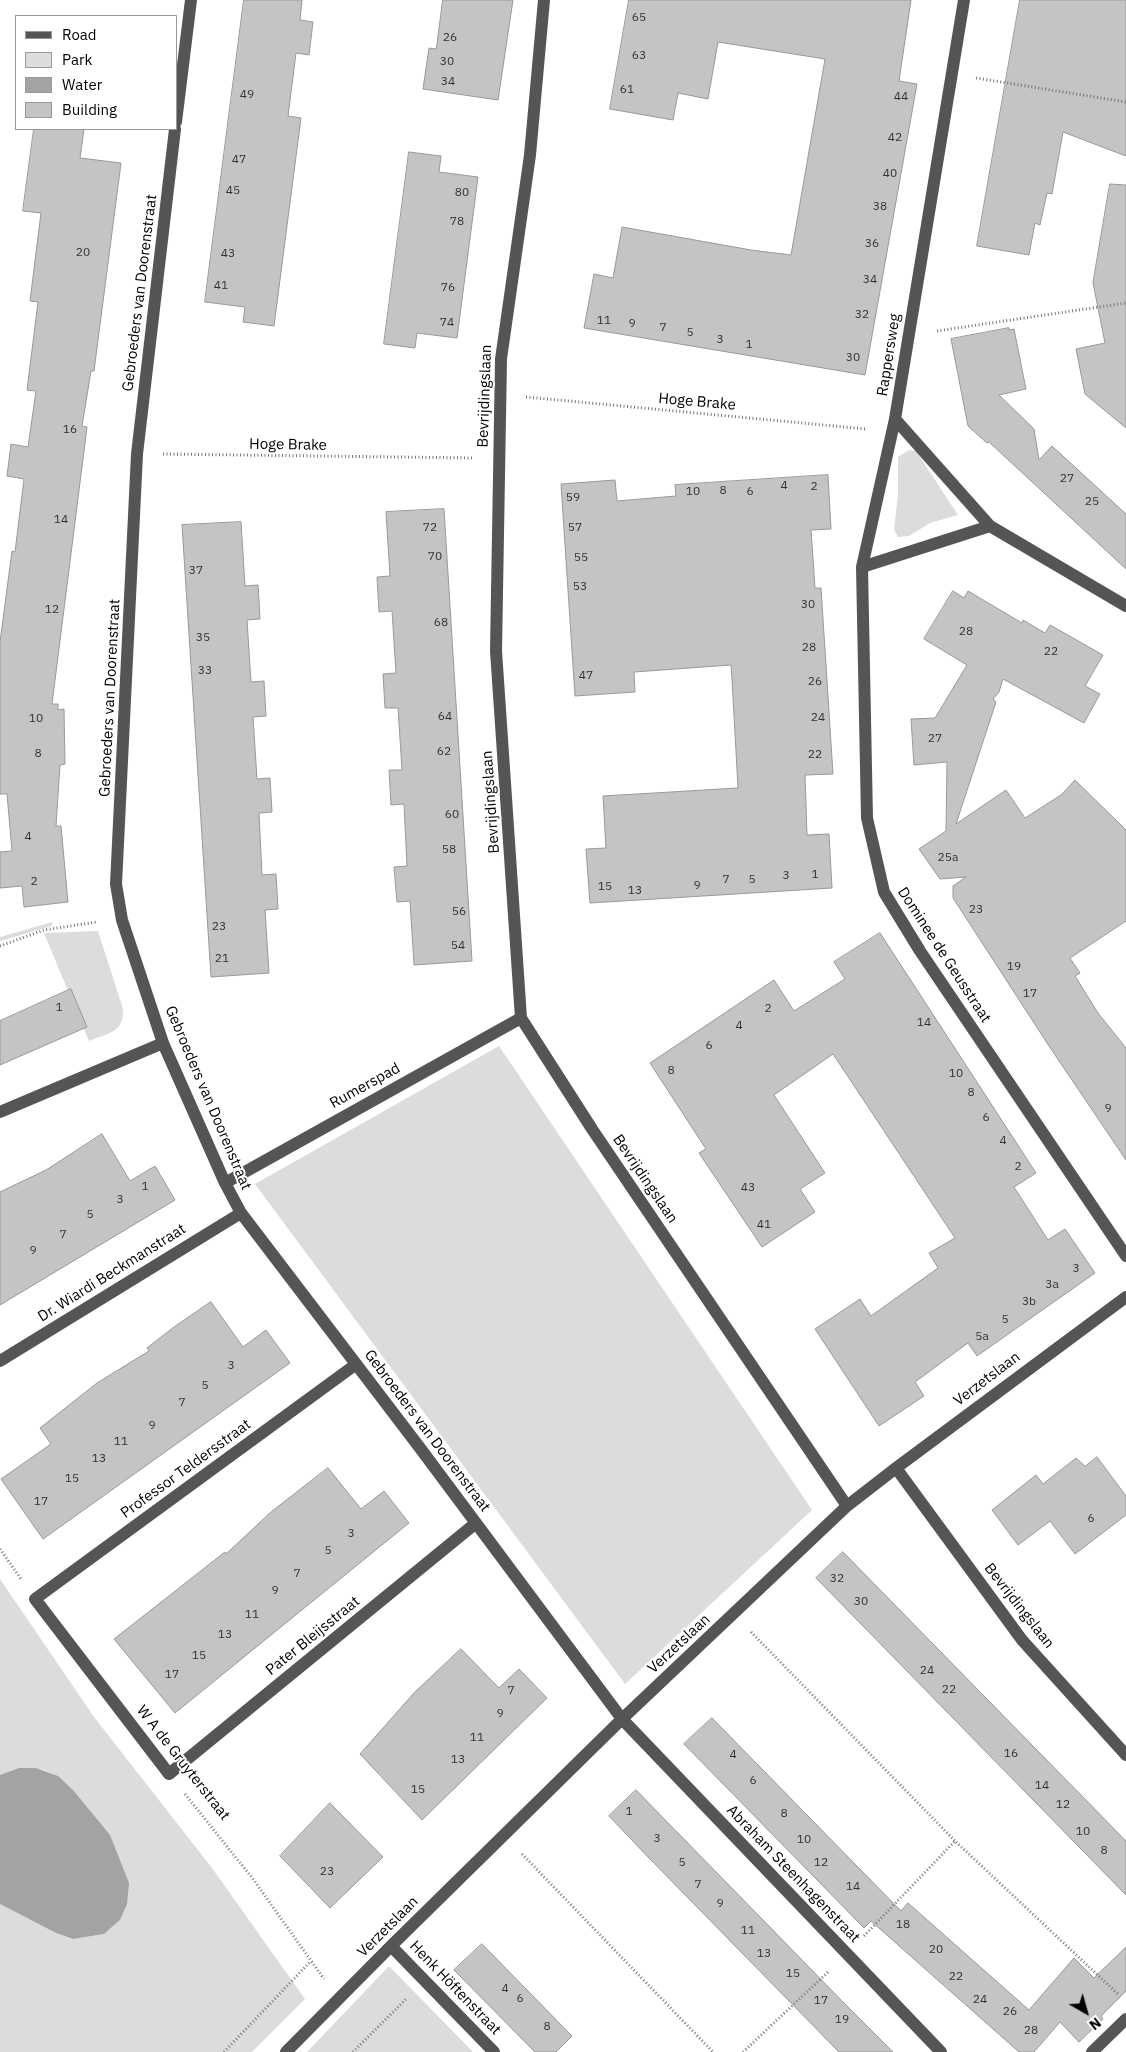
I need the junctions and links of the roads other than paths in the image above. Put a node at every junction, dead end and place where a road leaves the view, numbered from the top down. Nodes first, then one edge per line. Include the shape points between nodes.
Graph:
1 (191, 0) edge
2 (544, 0) edge
3 (964, 0) edge
4 (178, 106) edge
5 (175, 130) edge
6 (894, 425) junction
7 (990, 526) junction
8 (862, 567) junction
9 (1126, 606) edge
10 (521, 1018) junction
11 (163, 1043) junction
12 (0, 1112) edge
13 (224, 1183) junction
14 (241, 1213) junction
15 (1126, 1256) edge
16 (1126, 1297) edge
17 (0, 1361) edge
18 (355, 1365) junction
19 (896, 1468) junction
20 (847, 1506) junction
21 (476, 1523) junction
22 (35, 1599) joint
23 (622, 1719) junction
24 (1126, 1755) edge
25 (169, 1774) joint
26 (392, 1946) junction
27 (1126, 2019) edge
28 (286, 2052) edge
29 (494, 2052) edge
30 (940, 2052) edge
31 (1092, 2052) edge

1 - 4 street
2 - 10 street, Bevrijdingslaan via 530,155 501,359 500,395 496,651
3 - 6 street, Rappersweg
5 - 11 street, Gebroeders van Doorenstraat via 137,454 116,884 122,920
6 - 7 street, Rappersweg
6 - 8 street, Dominee de Geusstraat
7 - 8 street
7 - 9 street, Rappersweg
8 - 15 street, Dominee de Geusstraat via 867,818 884,892 920,951
10 - 13 street, Rumerspad
10 - 20 street, Bevrijdingslaan via 592,1129
11 - 12 street
11 - 13 street, Gebroeders van Doorenstraat
13 - 14 street, Gebroeders van Doorenstraat
14 - 17 street, Dr. Wiardi Beckmanstraat
14 - 18 street, Gebroeders van Doorenstraat
16 - 19 street, Verzetslaan
18 - 21 street, Gebroeders van Doorenstraat
18 - 22 street, Professor Teldersstraat
19 - 20 street, Verzetslaan
19 - 24 street, Bevrijdingslaan via 1022,1640
20 - 23 street, Verzetslaan
21 - 23 street, Gebroeders van Doorenstraat
21 - 25 street, Pater Bleijsstraat
22 - 25 street, W A de Gruyterstraat
23 - 26 street, Verzetslaan
23 - 30 street, Abraham Steenhagenstraat
26 - 28 street, Verzetslaan
26 - 29 street, Henk Höftenstraat
27 - 31 street

